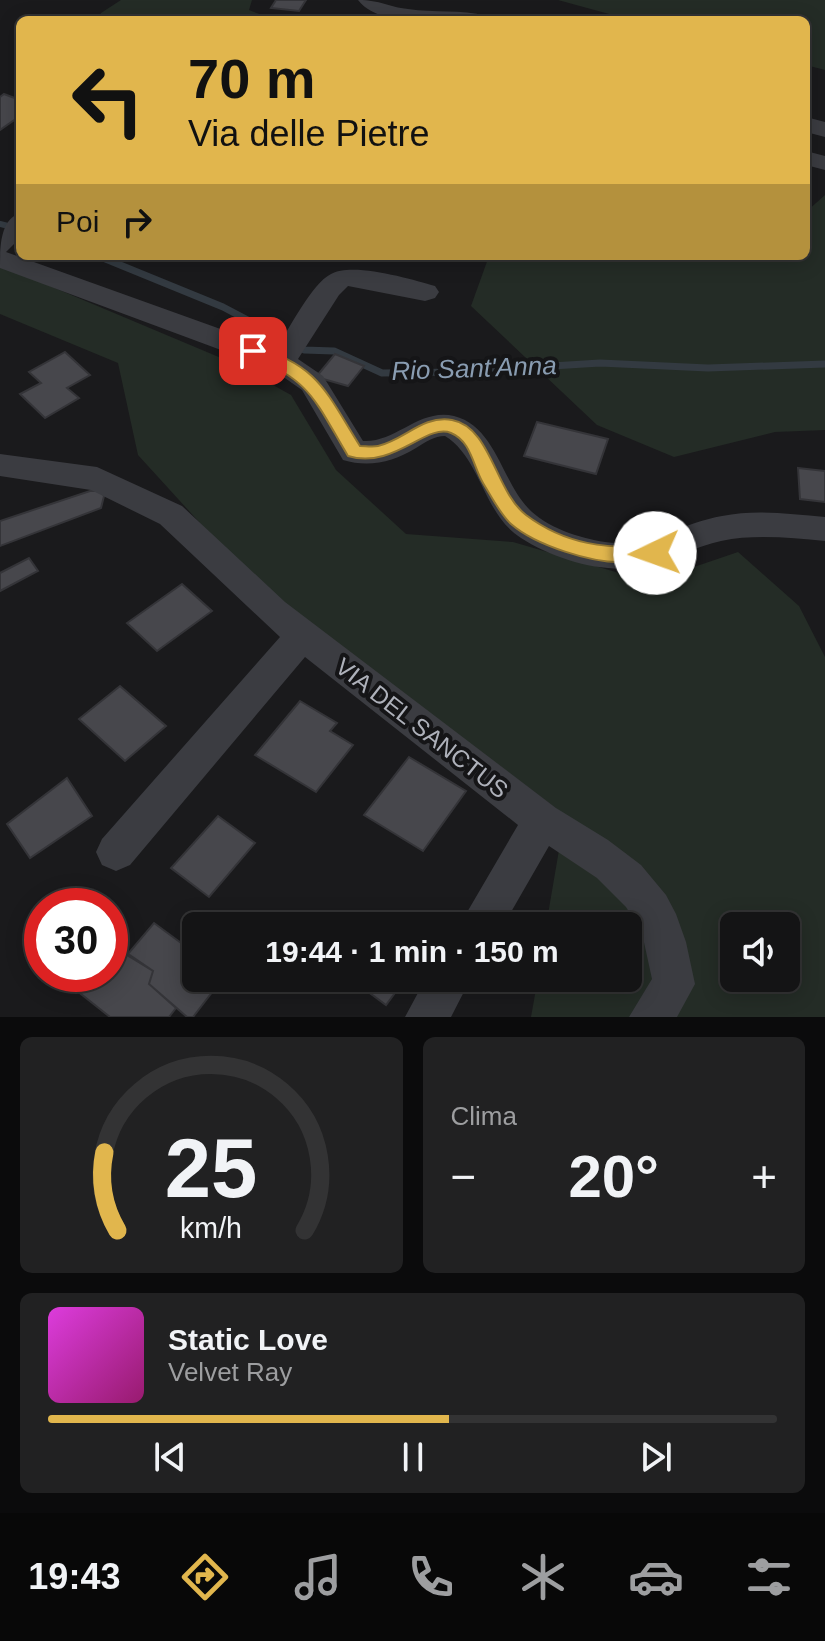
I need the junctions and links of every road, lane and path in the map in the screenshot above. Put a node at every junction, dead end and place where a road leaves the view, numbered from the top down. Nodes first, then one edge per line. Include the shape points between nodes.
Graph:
1 (368, 0) edge
2 (432, 16) edge
3 (16, 226) edge
4 (0, 246) edge
5 (0, 259) edge
6 (425, 292) dead end
7 (289, 352) junction
8 (0, 465) edge
9 (825, 529) edge
10 (303, 635) junction
11 (542, 821) junction
12 (116, 852) dead end
13 (488, 912) edge
14 (442, 992) edge
15 (427, 1017) edge
16 (651, 1017) edge

1 - 2 street via 398,15
3 - 4 street
5 - 7 street
6 - 7 street via 349,277 339,280
7 - 9 street via 354,452 380,453 435,425 452,426 470,436 517,519 563,544 608,556 655,553 721,528
8 - 10 street, VIA DEL SANCTUS via 97,479 171,515
10 - 11 street, VIA DEL SANCTUS
10 - 12 street
11 - 13 street
11 - 16 street, VIA DEL SANCTUS via 613,866 643,894 661,928 674,984
14 - 15 street

